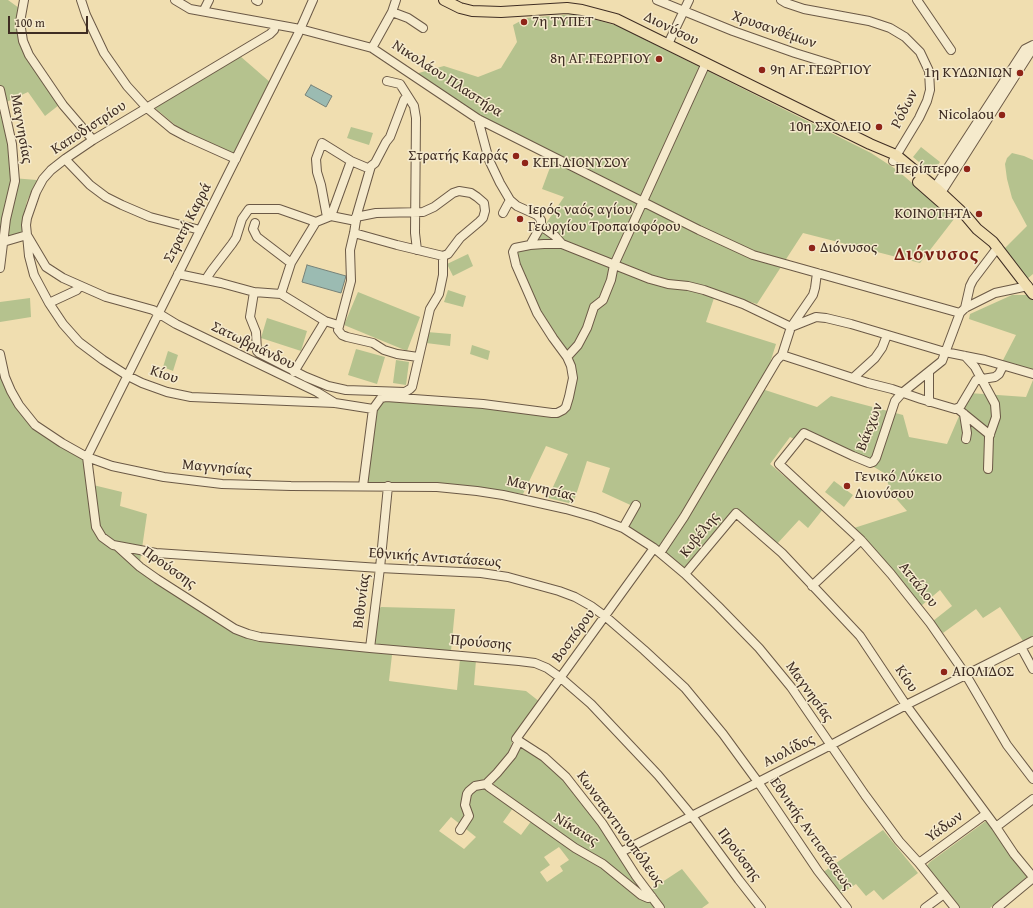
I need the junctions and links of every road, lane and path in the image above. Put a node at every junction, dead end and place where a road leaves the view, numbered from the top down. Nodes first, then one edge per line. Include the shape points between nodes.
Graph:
1 (24, 0) edge
2 (81, 0) edge
3 (175, 0) edge
4 (209, 0) edge
5 (313, 0) edge
6 (396, 0) edge
7 (444, 0) edge
8 (657, 0) edge
9 (689, 0) edge
10 (781, 0) edge
11 (917, 0) edge
12 (204, 10) junction
13 (684, 11) junction
14 (392, 12) junction
15 (275, 25) junction
16 (423, 28) dead end
17 (300, 30) junction
18 (668, 44) junction
19 (1033, 45) edge
20 (372, 48) junction
21 (1033, 48) edge
22 (951, 50) dead end
23 (706, 63) junction
24 (837, 66) dead end
25 (387, 81) dead end
26 (0, 90) edge
27 (407, 96) junction
28 (147, 108) junction
29 (478, 119) junction
30 (93, 140) junction
31 (894, 158) junction
32 (65, 159) junction
33 (236, 159) junction
34 (351, 161) junction
35 (370, 169) junction
36 (936, 193) junction
37 (510, 200) junction
38 (643, 201) junction
39 (416, 213) junction
40 (503, 213) dead end
41 (329, 216) junction
42 (356, 219) junction
43 (316, 222) junction
44 (255, 223) dead end
45 (541, 226) junction
46 (200, 230) junction
47 (354, 233) junction
48 (27, 235) junction
49 (3, 242) junction
50 (562, 244) junction
51 (530, 246) junction
52 (998, 247) junction
53 (417, 250) junction
54 (443, 256) junction
55 (291, 263) junction
56 (614, 265) junction
57 (0, 268) edge
58 (178, 274) junction
59 (817, 274) junction
60 (206, 279) junction
61 (79, 286) junction
62 (1030, 290) edge
63 (254, 292) junction
64 (281, 294) junction
65 (49, 303) junction
66 (963, 310) junction
67 (159, 314) junction
68 (325, 321) junction
69 (338, 325) junction
70 (791, 327) junction
71 (887, 335) junction
72 (945, 352) junction
73 (0, 354) edge
74 (782, 356) junction
75 (965, 356) junction
76 (418, 357) junction
77 (567, 357) junction
78 (1003, 366) junction
79 (294, 372) junction
80 (930, 372) junction
81 (1033, 374) edge
82 (128, 376) junction
83 (852, 378) junction
84 (982, 378) junction
85 (902, 393) junction
86 (929, 402) junction
87 (335, 403) junction
88 (373, 409) junction
89 (961, 411) junction
90 (806, 433) joint
91 (990, 435) junction
92 (966, 438) dead end
93 (87, 457) junction
94 (988, 469) dead end
95 (363, 486) junction
96 (388, 486) junction
97 (636, 505) dead end
98 (736, 513) joint
99 (623, 528) junction
100 (860, 540) junction
101 (117, 546) junction
102 (657, 551) junction
103 (380, 568) junction
104 (685, 574) junction
105 (812, 586) junction
106 (606, 616) junction
107 (1033, 641) edge
108 (370, 648) junction
109 (1021, 648) junction
110 (1033, 669) edge
111 (966, 675) junction
112 (561, 678) junction
113 (906, 704) junction
114 (518, 740) junction
115 (831, 745) junction
116 (1033, 779) edge
117 (758, 782) junction
118 (486, 784) junction
119 (1033, 799) edge
120 (986, 814) junction
121 (692, 816) junction
122 (996, 827) junction
123 (460, 830) dead end
124 (621, 852) junction
125 (919, 863) junction
126 (1033, 878) edge
127 (944, 894) junction
128 (652, 897) junction
129 (660, 908) edge
130 (761, 908) edge
131 (847, 908) edge
132 (925, 908) edge
133 (955, 908) edge
134 (997, 908) edge

1 - 30 street via 20,22 23,41 29,55 63,105
2 - 28 street via 108,58 127,86
3 - 12 street, Νικολάου Πλαστήρα via 186,7
4 - 12 street
5 - 17 street, Στρατή Καρρά
6 - 14 street
7 - 18 main road, Διονύσου via 460,8 486,12 567,8 582,10 616,19
8 - 13 street, Χρυσανθέμων
9 - 13 street
10 - 31 street, Ρόδων via 804,9 869,21 890,28 905,36 920,52 929,71 930,90 919,118
11 - 22 street
12 - 15 street, Νικολάου Πλαστήρα
13 - 18 street
13 - 24 street, Χρυσανθέμων via 733,31
14 - 16 street via 408,18
14 - 20 street
15 - 17 street, Νικολάου Πλαστήρα
15 - 28 street, Καποδιστρίου via 270,34
17 - 20 street, Νικολάου Πλαστήρα
17 - 33 street, Στρατή Καρρά
18 - 23 main road, Διονύσου
19 - 36 street via 1025,49
20 - 29 street, Νικολάου Πλαστήρα
21 - 36 street
23 - 31 main road, Διονύσου
23 - 38 street
25 - 27 street via 400,84
26 - 49 street, Μαγνησίας via 12,144 15,181
27 - 35 street via 390,137
27 - 39 street via 414,106 416,118
28 - 30 street, Καποδιστρίου
28 - 33 street via 172,129
29 - 37 street via 491,165
29 - 38 street, Νικολάου Πλαστήρα
30 - 32 street, Καποδιστρίου
31 - 36 main road, Διονύσου
32 - 46 street via 90,185 122,206 150,217
32 - 48 street, Καποδιστρίου via 51,170 39,185 27,218
33 - 46 street, Στρατή Καρρά
34 - 35 street
34 - 41 street
34 - 41 street via 322,143 316,159 317,172
35 - 42 street
36 - 52 main road, Διονύσου via 960,218
37 - 40 street
37 - 45 street via 540,217
38 - 56 street
38 - 59 street, Νικολάου Πλαστήρα via 753,256
39 - 42 street via 376,213
39 - 53 street
39 - 54 street via 434,207 459,191 471,193 484,203 483,218
41 - 42 street
41 - 43 street
42 - 47 street
43 - 55 street
43 - 60 street via 280,209 249,209 242,218 232,244
44 - 55 street via 253,229 257,237
45 - 50 street via 556,236
45 - 51 street
46 - 58 street, Στρατή Καρρά
47 - 53 street
47 - 69 street via 350,250 351,281
48 - 49 street
48 - 61 street via 46,266
48 - 65 street, Κίου via 32,268
49 - 57 street, Μαγνησίας
50 - 51 street
50 - 56 street
51 - 77 street via 514,249 516,265 537,312
52 - 62 main road, Διονύσου
52 - 66 street, Βάκχων via 973,280
53 - 54 street
54 - 76 street via 442,283 430,309
55 - 64 street
56 - 70 street via 650,280 688,286 718,295
56 - 77 street via 603,300 594,307 578,345
58 - 60 street
58 - 67 street, Στρατή Καρρά
59 - 66 street, Νικολάου Πλαστήρα
59 - 70 street via 813,295
60 - 63 street
61 - 65 street via 77,290
61 - 67 street via 112,299 149,308
62 - 66 street via 995,293
63 - 64 street
63 - 79 street via 250,317 256,332 257,351
64 - 68 street
65 - 82 street, Κίου via 79,342
66 - 72 street, Βάκχων via 954,325
67 - 82 street, Στρατή Καρρά
67 - 87 street, Σατωβριάνδου
68 - 69 street
68 - 79 street
69 - 76 street via 338,330 347,337 373,343 397,354
70 - 71 street via 823,317
70 - 74 street
71 - 72 street
71 - 83 street via 875,358
72 - 75 street
72 - 80 street, Βάκχων via 942,361
73 - 93 street, Μαγνησίας via 5,377 26,416 42,430
74 - 83 street
74 - 102 street, Βοσπόρου via 776,360 684,517
75 - 78 street
75 - 84 street
76 - 79 street via 412,386 405,392 346,390 320,384
77 - 88 street via 571,366 572,384 566,407 557,413 483,404 386,397 381,398
78 - 81 street
78 - 84 street via 999,374
80 - 85 street, Βάκχων
80 - 86 street
82 - 87 street, Κίου via 156,388 191,397
82 - 93 street, Στρατή Καρρά
83 - 85 street
84 - 89 street via 973,383 960,407
84 - 91 street via 993,398 996,411
85 - 86 street
85 - 90 street, Βάκχων via 895,401 873,462 853,456
86 - 89 street
87 - 88 street, Κίου
88 - 95 street
89 - 91 street
89 - 92 street
90 - 100 street, Αττάλου via 802,434 779,464
91 - 94 street
93 - 95 street, Μαγνησίας via 127,470 188,480 261,486
93 - 101 street, Εθνικής Αντιστάσεως via 96,527 102,537
95 - 96 street, Μαγνησίας
96 - 99 street, Μαγνησίας via 452,488 503,495 585,514
96 - 103 street, Βιθυνίας
97 - 99 street
98 - 104 street, Κυβέλης
98 - 105 street, Κίου via 782,553
99 - 102 street, Μαγνησίας
100 - 105 street
100 - 111 street, Αττάλου via 925,617
101 - 103 street, Εθνικής Αντιστάσεως via 156,553
101 - 108 street, Προύσσης via 143,569 241,632 260,637
102 - 104 street, Μαγνησίας
102 - 106 street, Βοσπόρου
103 - 106 street, Εθνικής Αντιστάσεως via 481,572 508,577 575,597
103 - 108 street, Βιθυνίας
104 - 115 street, Μαγνησίας via 758,648 790,687
105 - 113 street, Κίου via 860,636
106 - 112 street, Βοσπόρου
106 - 117 street, Εθνικής Αντιστάσεως via 685,688
107 - 109 street, Αιολίδος
108 - 112 street, Προύσσης via 530,662 542,665
109 - 110 street
109 - 111 street, Αιολίδος
111 - 113 street, Αιολίδος
111 - 116 street, Αττάλου via 1007,745
112 - 114 street, Βοσπόρου
112 - 121 street, Προύσσης via 591,704 636,751
113 - 115 street, Αιολίδος
113 - 120 street, Κίου
114 - 118 street, Βοσπόρου via 512,755
114 - 124 street, Κωνσταντινουπόλεως via 544,757 566,777
115 - 117 street, Αιολίδος
115 - 125 street, Μαγνησίας via 869,801
117 - 121 street, Αιολίδος
117 - 131 street, Εθνικής Αντιστάσεως via 818,871
118 - 123 street via 472,788 467,794 465,805 469,816
118 - 128 street, Νίκαιας via 575,848 603,864 641,895
119 - 122 street
120 - 122 street, Κίου
120 - 125 street, Υάδων
121 - 124 street, Αιολίδος
121 - 130 street, Προύσσης
122 - 126 street, Κίου
124 - 128 street, Κωνσταντινουπόλεως
125 - 127 street, Μαγνησίας
126 - 134 street
127 - 132 street
127 - 133 street, Μαγνησίας
128 - 129 street, Κωνσταντινουπόλεως

